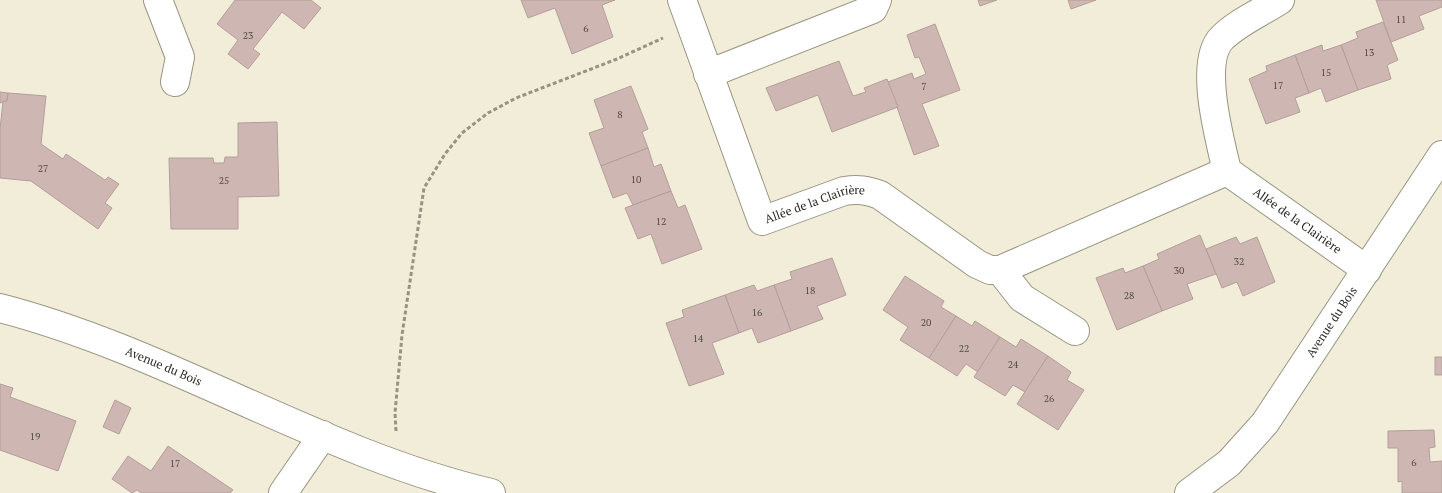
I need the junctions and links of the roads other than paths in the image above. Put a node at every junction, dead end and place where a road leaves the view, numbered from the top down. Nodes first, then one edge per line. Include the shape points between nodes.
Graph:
1 (158, 0) edge
2 (877, 0) edge
3 (1280, 0) edge
4 (686, 12) edge
5 (708, 74) junction
6 (175, 82) dead end
7 (1441, 158) edge
8 (1227, 171) junction
9 (1000, 270) junction
10 (1367, 270) junction
11 (0, 308) edge
12 (1075, 331) dead end
13 (323, 435) junction
14 (1201, 488) edge
15 (283, 493) edge
16 (491, 493) edge

1 - 6 street via 180,57
2 - 5 street via 873,9
3 - 8 street via 1223,37 1211,58 1218,131
4 - 5 street, Allée de la Clairière
5 - 9 street, Allée de la Clairière via 762,221 844,191 869,190 977,264 990,270
7 - 10 street, Avenue du Bois
8 - 9 street
8 - 10 street, Allée de la Clairière
9 - 12 street via 1022,298
10 - 14 street, Avenue du Bois via 1266,423
11 - 13 street, Avenue du Bois via 88,336
13 - 15 street
13 - 16 street, Avenue du Bois via 398,465

